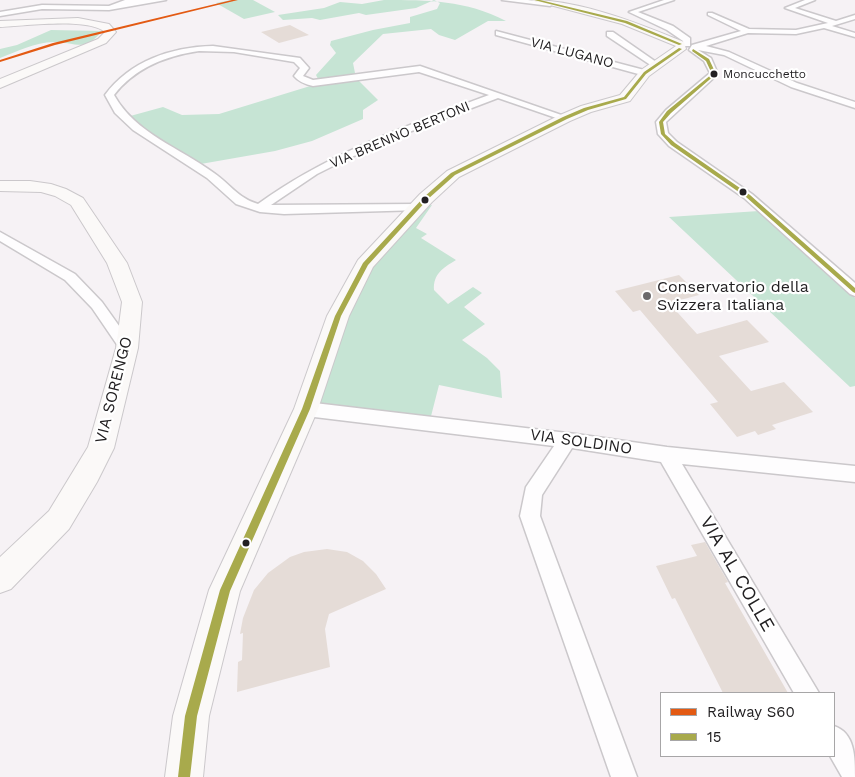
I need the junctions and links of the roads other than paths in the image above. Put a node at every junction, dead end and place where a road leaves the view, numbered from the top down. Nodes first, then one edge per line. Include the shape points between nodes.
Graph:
1 (163, 0) edge
2 (505, 0) edge
3 (536, 0) edge
4 (671, 0) edge
5 (812, 0) edge
6 (550, 4) junction
7 (0, 14) edge
8 (710, 14) dead end
9 (855, 16) edge
10 (836, 23) junction
11 (0, 24) edge
12 (825, 26) junction
13 (748, 31) junction
14 (499, 33) dead end
15 (610, 34) dead end
16 (855, 34) edge
17 (688, 47) junction
18 (230, 49) joint
19 (650, 68) junction
20 (134, 71) joint
21 (298, 76) joint
22 (0, 84) edge
23 (498, 95) junction
24 (855, 105) edge
25 (565, 118) junction
26 (0, 186) edge
27 (260, 208) junction
28 (417, 208) junction
29 (0, 236) edge
30 (855, 291) edge
31 (127, 348) junction
32 (306, 409) junction
33 (567, 440) junction
34 (667, 455) junction
35 (855, 474) edge
36 (0, 578) edge
37 (806, 692) edge
38 (835, 740) edge
39 (855, 774) edge
40 (184, 777) edge
41 (624, 777) edge

1 - 7 street via 130,0 108,8 42,7
2 - 6 street
3 - 6 street
4 - 17 street via 632,12 670,28 687,40
5 - 10 street via 788,8
6 - 17 street via 626,22
8 - 13 street
9 - 10 street
10 - 12 street
11 - 22 street via 82,22 105,25 111,30 102,41
12 - 13 street via 796,32
12 - 16 street
13 - 17 street
14 - 19 street, VIA LUGANO
15 - 19 street
17 - 19 street
17 - 24 street via 728,54 803,89
17 - 30 street via 708,60 714,74 669,112 661,122 663,134 748,196
18 - 20 street via 202,48 176,54
18 - 21 street via 297,60 305,68
19 - 25 street via 625,98 592,106
20 - 27 street via 120,80 109,95 124,118 211,176 240,202
21 - 23 street via 307,82 320,83 420,69
23 - 25 street
23 - 27 street, VIA BRENNO BERTONI via 349,154
25 - 28 street via 454,174
26 - 31 main road, VIA SORENGO via 48,189 78,202 117,263 132,302
27 - 28 street
28 - 32 street via 365,264 338,316
29 - 31 street via 70,277 97,305
31 - 36 main road, VIA SORENGO via 101,448 88,474 59,520
32 - 33 street, VIA SOLDINO
32 - 40 street via 225,590 191,716
33 - 34 street, VIA SOLDINO
33 - 41 street via 533,493 530,516
34 - 35 street, VIA SOLDINO
34 - 37 street, VIA AL COLLE
38 - 39 street

